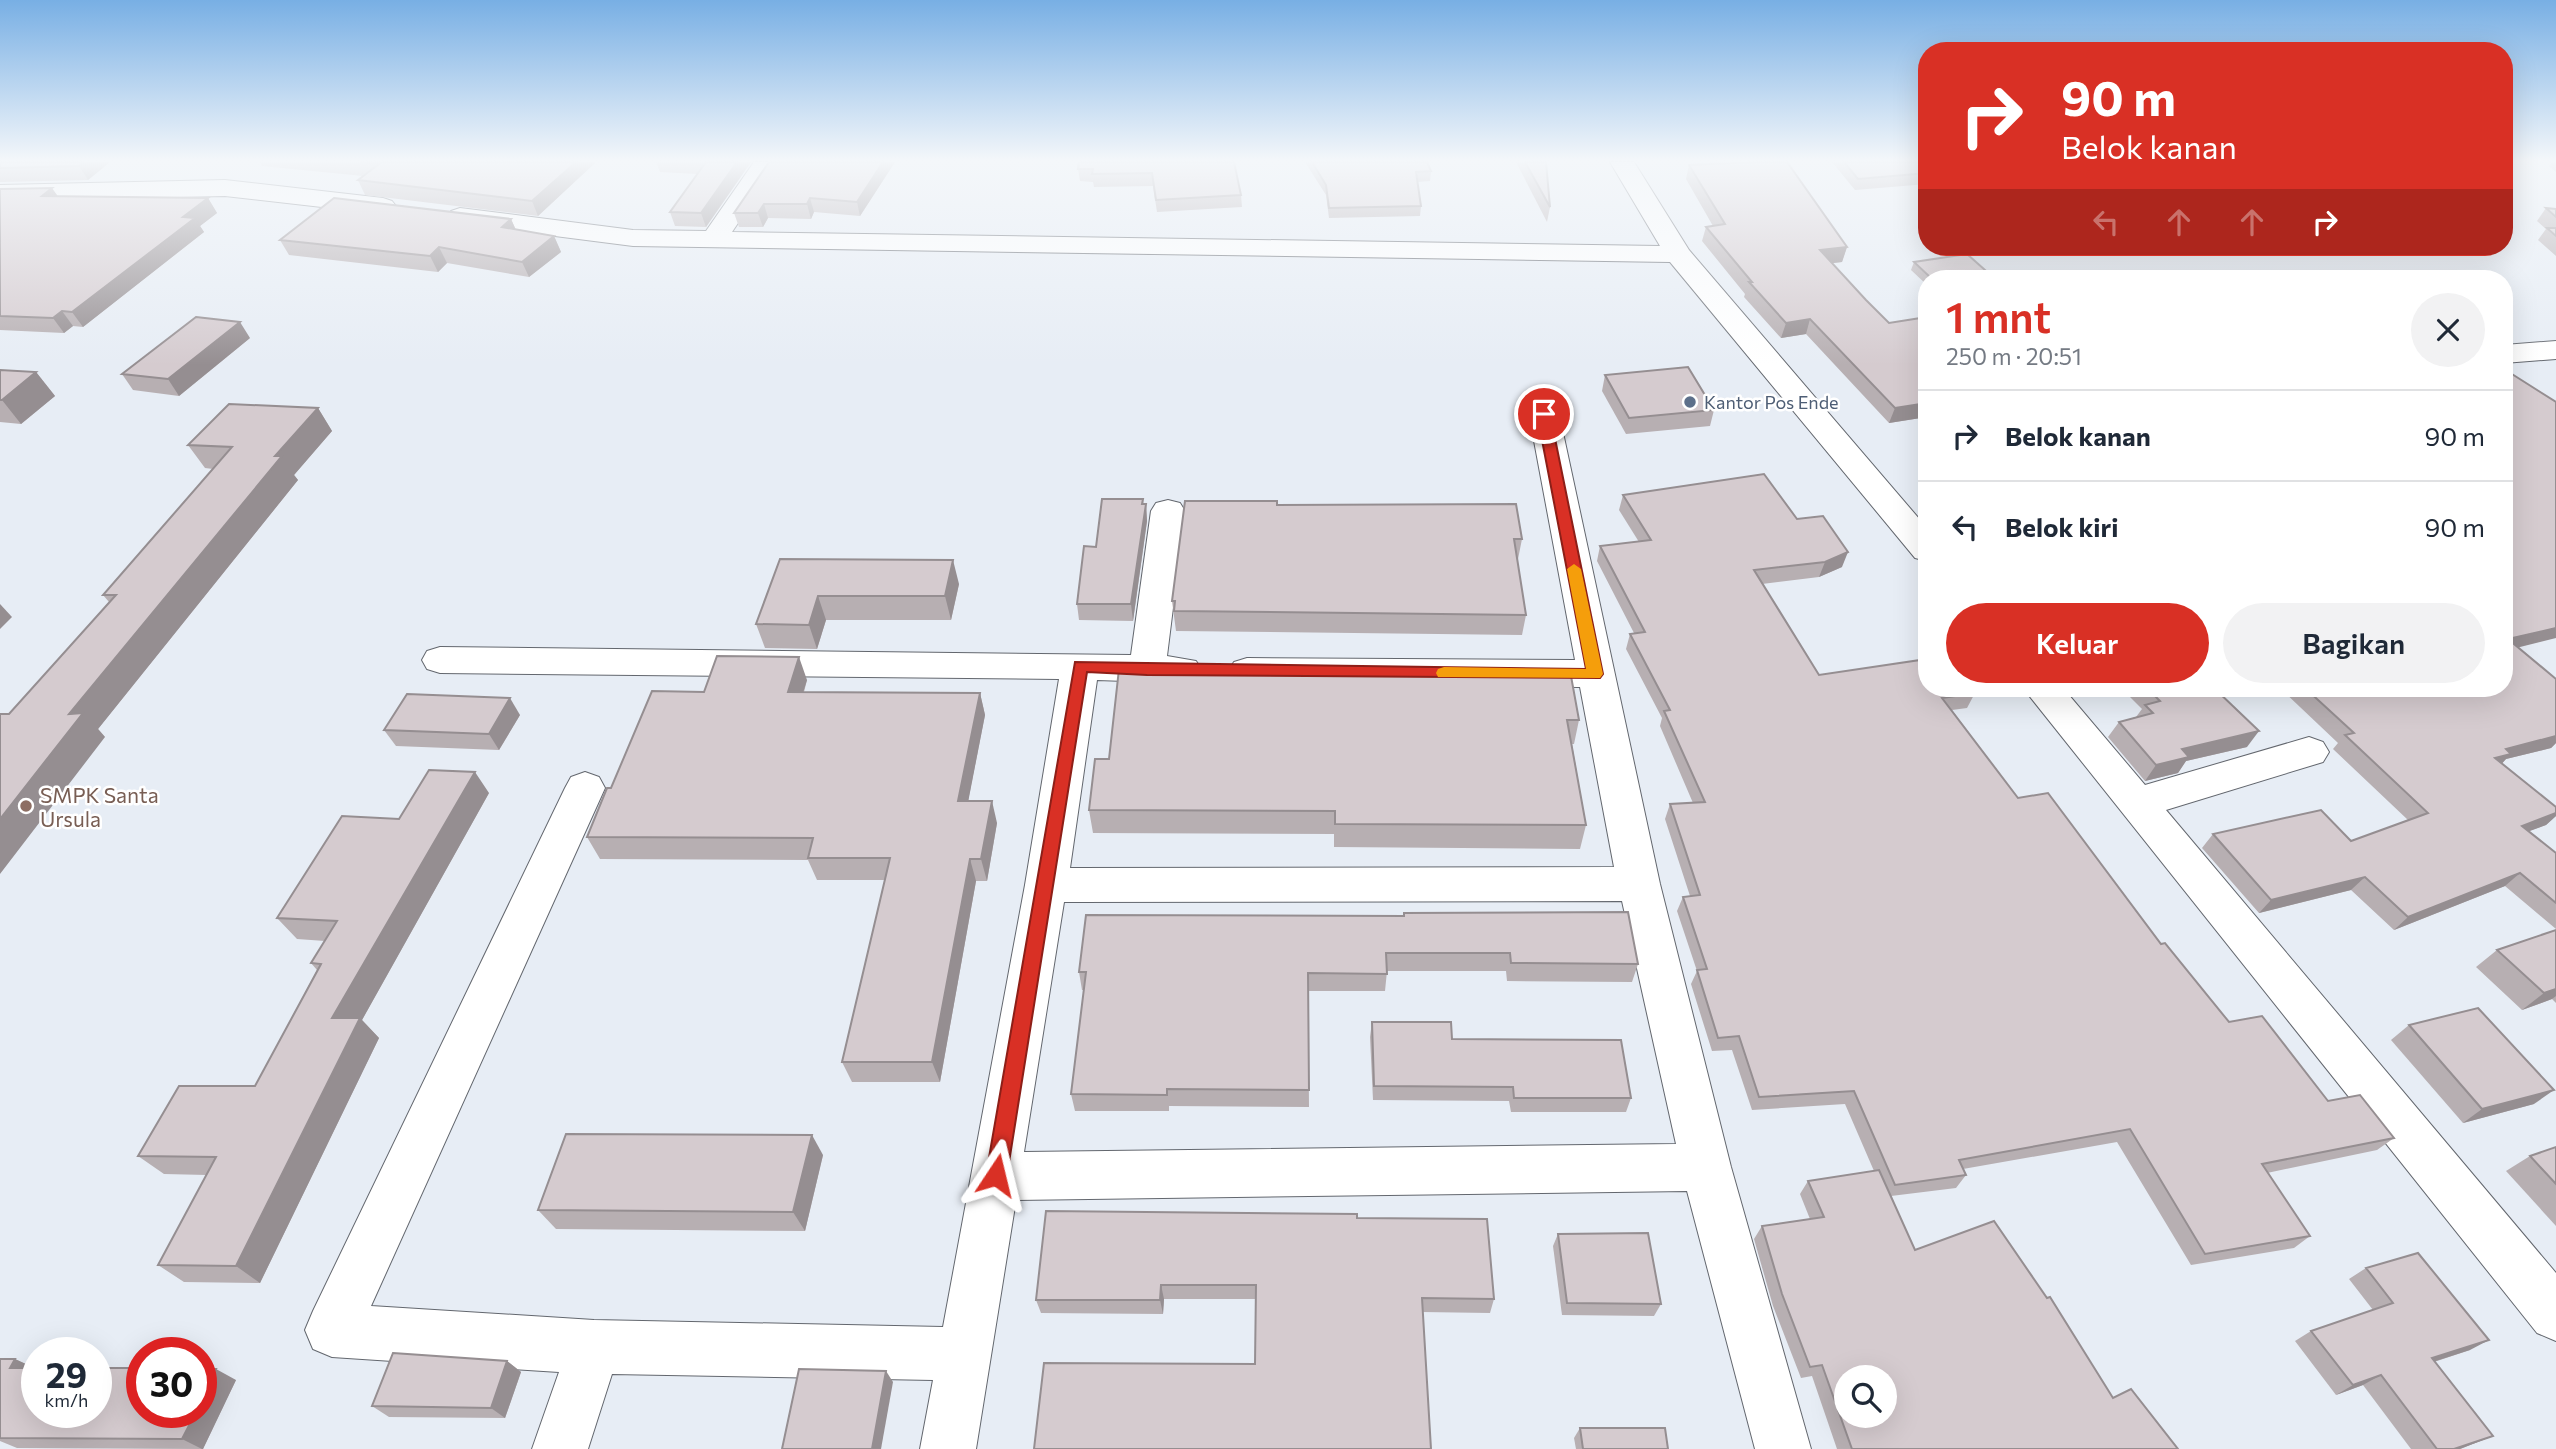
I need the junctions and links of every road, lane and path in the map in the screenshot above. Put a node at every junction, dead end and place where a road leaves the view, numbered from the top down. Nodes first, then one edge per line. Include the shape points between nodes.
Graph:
1 (568, 230) edge
2 (720, 230) edge
3 (1663, 230) edge
4 (713, 240) junction
5 (1678, 254) junction
6 (2556, 350) edge
7 (2513, 353) edge
8 (1544, 414) dead end
9 (1168, 511) dead end
10 (1918, 539) edge
11 (440, 660) dead end
12 (1080, 666) junction
13 (1147, 670) junction
14 (1595, 674) junction
15 (2049, 697) edge
16 (2309, 752) dead end
17 (585, 788) dead end
18 (2136, 803) junction
19 (1639, 884) junction
20 (1046, 885) junction
21 (1706, 1167) junction
22 (996, 1175) junction
23 (2556, 1314) edge
24 (594, 1348) junction
25 (963, 1354) junction
26 (560, 1449) edge
27 (948, 1449) edge
28 (1783, 1449) edge

1 - 4 street via 633,238
2 - 4 street
3 - 5 street
4 - 5 street
5 - 10 street
6 - 7 street
8 - 14 street
9 - 13 street
11 - 12 street
12 - 13 street
12 - 20 street
13 - 14 street
14 - 19 street
15 - 18 street
16 - 18 street
17 - 24 street via 332,1330
18 - 23 street
19 - 20 street
19 - 21 street
20 - 22 street
21 - 22 street
21 - 28 street
22 - 25 street
24 - 25 street
24 - 26 street
25 - 27 street

